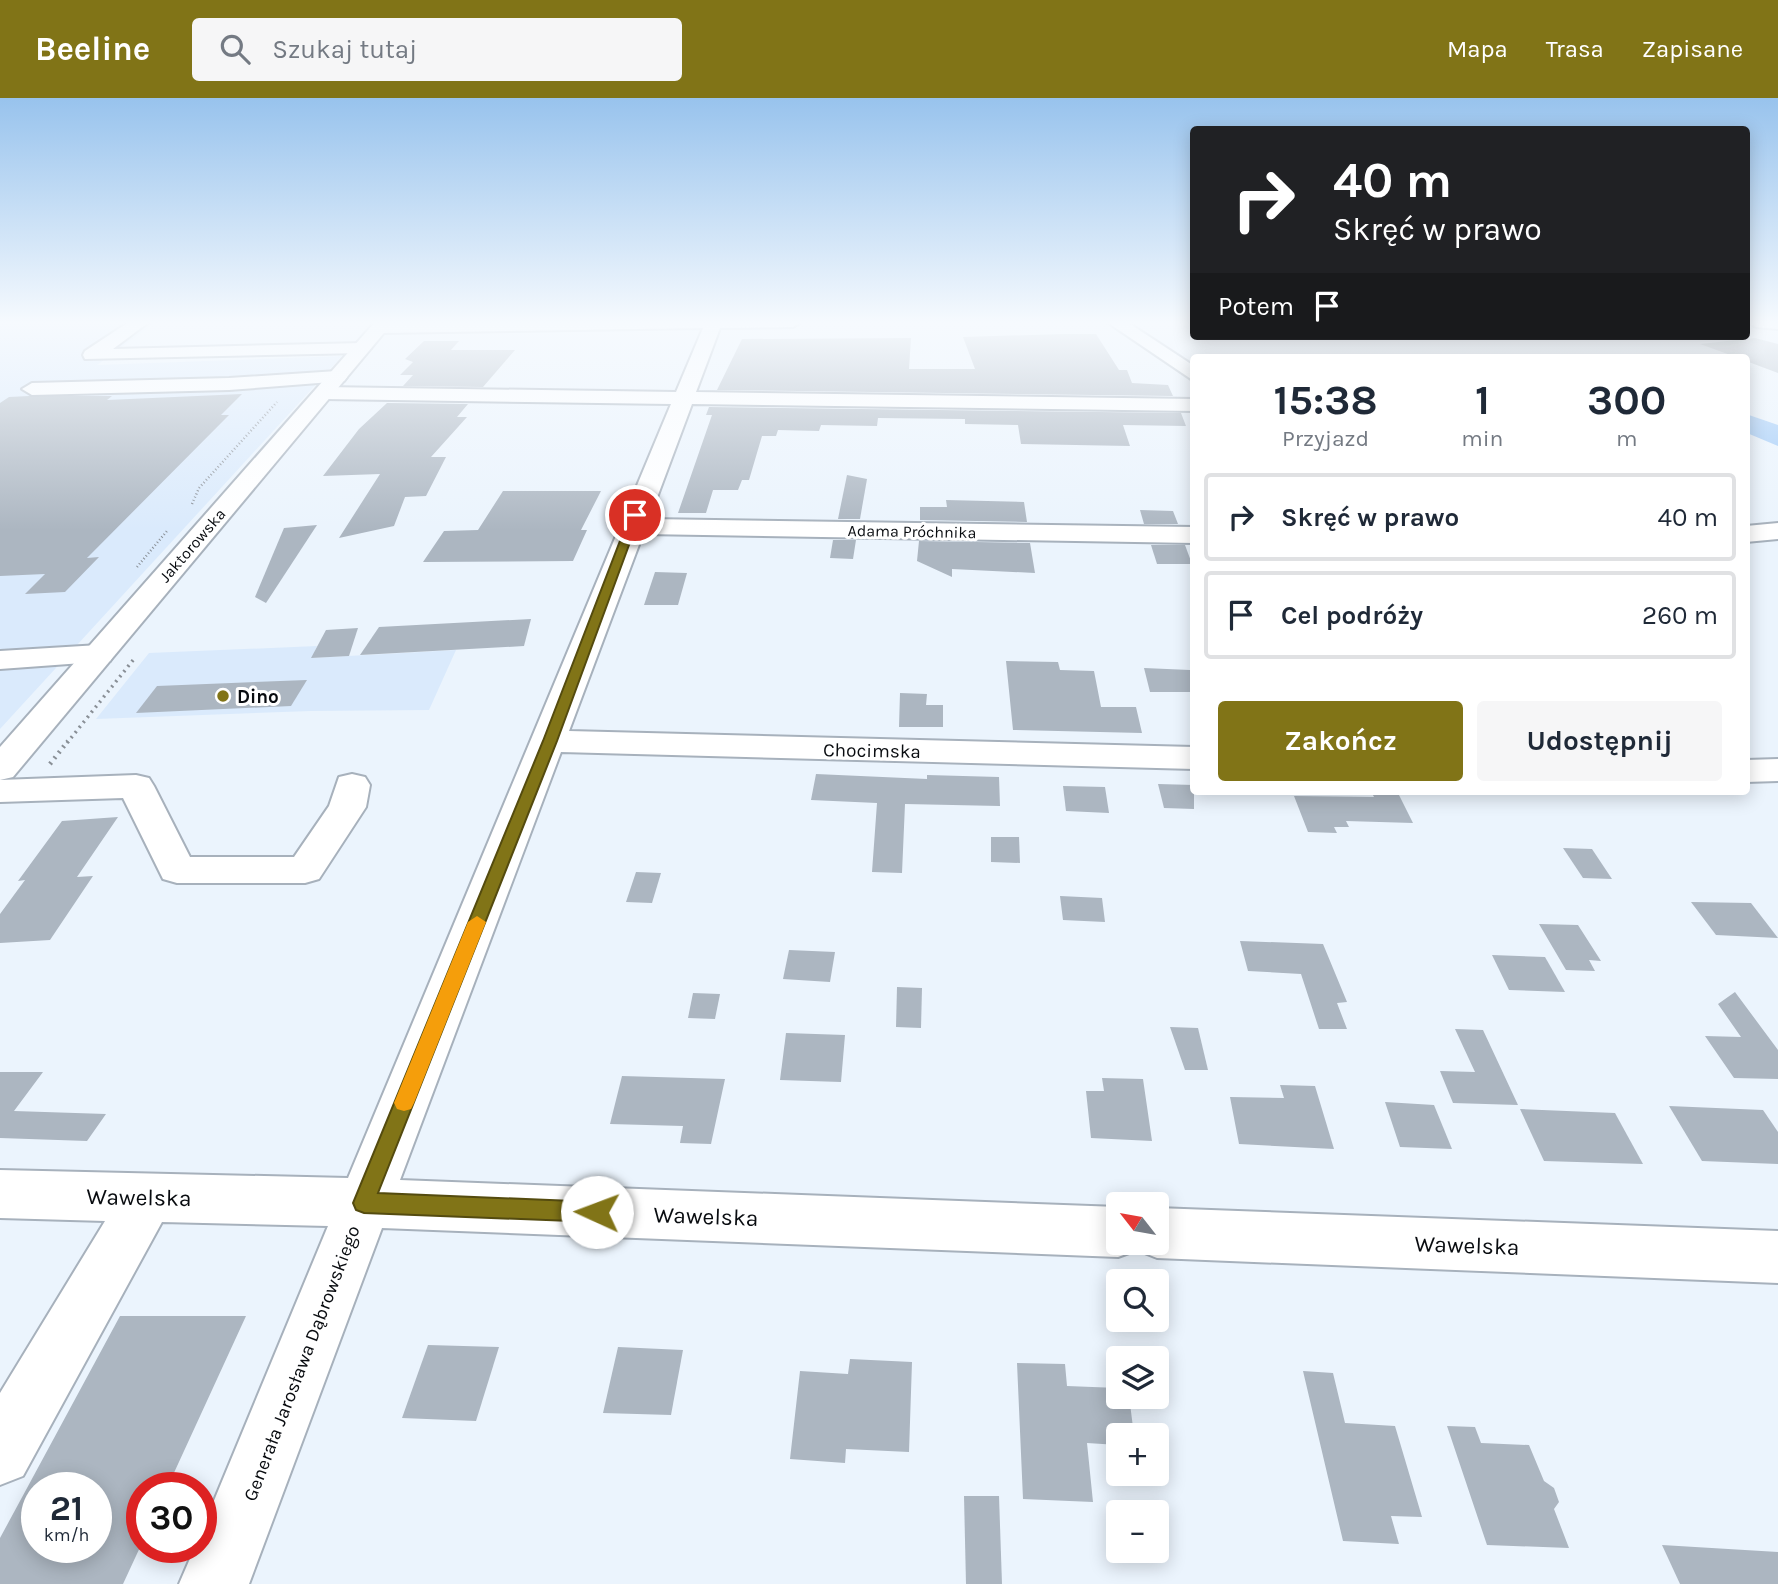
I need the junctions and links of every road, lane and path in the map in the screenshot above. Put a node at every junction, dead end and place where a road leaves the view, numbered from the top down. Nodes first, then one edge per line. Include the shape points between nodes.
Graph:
1 (325, 391) edge
2 (502, 391) edge
3 (686, 391) edge
4 (683, 398) junction
5 (1190, 405) edge
6 (631, 526) junction
7 (1778, 531) edge
8 (1750, 534) edge
9 (1190, 535) edge
10 (99, 654) junction
11 (0, 660) edge
12 (550, 741) junction
13 (1190, 758) edge
14 (0, 769) edge
15 (352, 785) dead end
16 (0, 791) edge
17 (0, 1194) edge
18 (148, 1197) junction
19 (364, 1203) junction
20 (1106, 1232) edge
21 (1169, 1234) edge
22 (1778, 1257) edge
23 (0, 1452) edge
24 (214, 1584) edge

1 - 10 street, Jaktorowska
2 - 4 street
3 - 4 street, Generała Jarosława Dąbrowskiego
4 - 5 street
4 - 6 street, Generała Jarosława Dąbrowskiego
6 - 9 street, Adama Próchnika
6 - 12 street, Generała Jarosława Dąbrowskiego
7 - 8 street
10 - 11 street
10 - 14 street, Jaktorowska
12 - 13 street, Chocimska
12 - 19 street, Generała Jarosława Dąbrowskiego
15 - 16 street via 347,807 305,870 177,870 136,786
17 - 18 street, Wawelska
18 - 19 street, Wawelska
18 - 23 street
19 - 20 street, Wawelska
19 - 24 street, Generała Jarosława Dąbrowskiego
21 - 22 street, Wawelska

